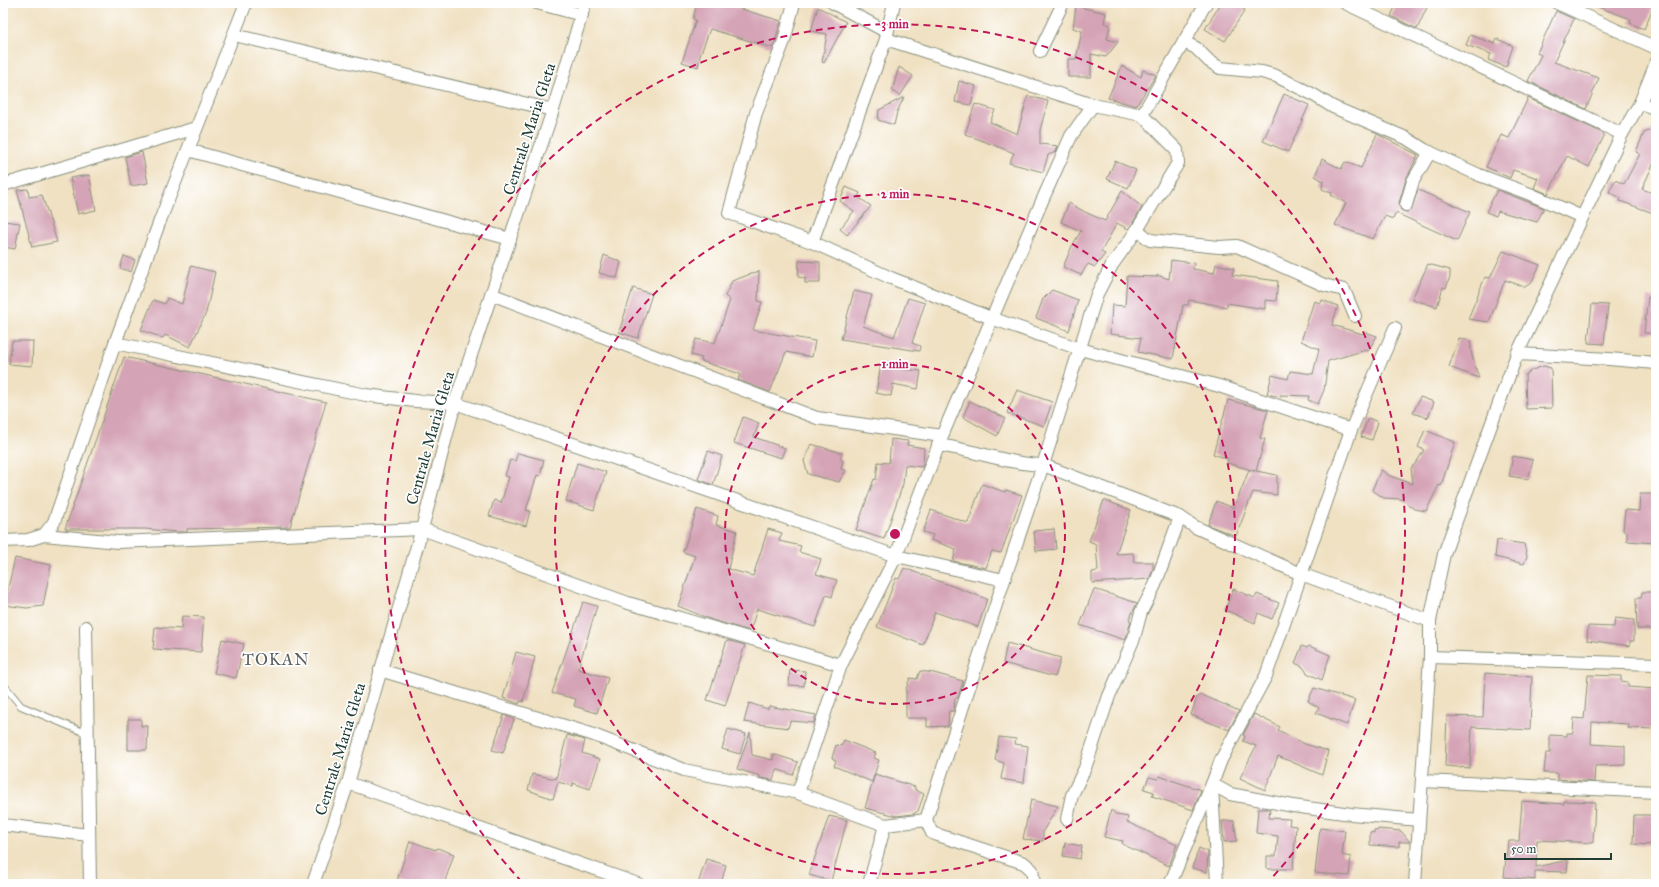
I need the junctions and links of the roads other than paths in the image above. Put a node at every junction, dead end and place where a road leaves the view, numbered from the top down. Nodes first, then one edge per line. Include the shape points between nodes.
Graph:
1 (246, 3) edge
2 (537, 3) edge
3 (794, 3) edge
4 (833, 3) edge
5 (894, 3) edge
6 (1063, 3) edge
7 (1206, 3) edge
8 (1345, 3) edge
9 (1557, 3) edge
10 (584, 9) edge
11 (234, 35) junction
12 (887, 36) junction
13 (1184, 42) junction
14 (1656, 48) edge
15 (1040, 51) dead end
16 (1656, 63) edge
17 (1640, 103) junction
18 (1093, 105) junction
19 (1656, 109) edge
20 (553, 110) junction
21 (1142, 115) junction
22 (196, 128) junction
23 (1622, 134) junction
24 (188, 150) junction
25 (1430, 152) junction
26 (3, 185) edge
27 (1406, 205) dead end
28 (1582, 217) junction
29 (1137, 230) junction
30 (510, 238) junction
31 (812, 242) junction
32 (491, 294) junction
33 (1355, 316) dead end
34 (992, 318) junction
35 (1395, 328) dead end
36 (115, 343) junction
37 (1080, 349) junction
38 (1517, 354) junction
39 (1656, 363) edge
40 (455, 403) junction
41 (1351, 430) junction
42 (940, 440) junction
43 (1044, 465) junction
44 (1180, 517) junction
45 (422, 529) junction
46 (44, 535) junction
47 (3, 541) edge
48 (896, 556) junction
49 (1301, 574) junction
50 (1004, 580) junction
51 (1430, 621) junction
52 (86, 626) dead end
53 (1430, 657) junction
54 (1656, 664) edge
55 (841, 665) junction
56 (380, 670) junction
57 (3, 684) edge
58 (88, 734) junction
59 (1422, 781) junction
60 (348, 783) junction
61 (1212, 784) junction
62 (1656, 792) edge
63 (798, 793) junction
64 (1066, 819) dead end
65 (926, 820) junction
66 (1419, 820) junction
67 (3, 825) edge
68 (885, 826) junction
69 (89, 835) junction
70 (90, 884) edge
71 (313, 884) edge
72 (638, 884) edge
73 (869, 884) edge
74 (1034, 884) edge
75 (1170, 884) edge
76 (1217, 884) edge
77 (1415, 884) edge

1 - 11 street
2 - 10 street
3 - 31 street via 784,41 756,113 728,213
4 - 12 street
5 - 12 street
6 - 15 street
7 - 13 street
8 - 23 street
9 - 14 street
10 - 20 street, Centrale Maria Gleta
11 - 20 street
11 - 22 street
12 - 18 street
12 - 31 street
13 - 21 street
13 - 25 street via 1196,48 1220,68 1276,76 1333,107 1406,138
16 - 17 street
17 - 19 street
17 - 23 street
18 - 21 street
18 - 34 street via 1071,136
20 - 30 street, Centrale Maria Gleta
21 - 29 street via 1177,150 1178,163
22 - 24 street
22 - 26 street
23 - 28 street
24 - 30 street
24 - 36 street
25 - 27 street via 1413,181
25 - 28 street
28 - 38 street
29 - 33 street via 1150,240 1219,247 1237,246 1324,285 1344,290
29 - 37 street via 1112,265 1097,294
30 - 32 street, Centrale Maria Gleta
31 - 34 street via 891,278
32 - 40 street, Centrale Maria Gleta
32 - 42 street via 817,418
34 - 37 street
34 - 42 street
35 - 41 street
36 - 40 street via 366,395
36 - 46 street via 54,522
37 - 41 street via 1219,386
37 - 43 street
38 - 39 street
38 - 51 street via 1444,554
40 - 45 street, Centrale Maria Gleta
40 - 48 street
41 - 49 street
42 - 43 street via 959,448 1023,465
42 - 48 street
43 - 44 street
43 - 50 street
44 - 49 street via 1195,527
44 - 64 street via 1109,696 1085,768 1072,795
45 - 46 street via 118,542
45 - 55 street via 628,604
45 - 56 street, Centrale Maria Gleta
46 - 47 street via 28,540
48 - 50 street
48 - 55 street
49 - 51 street
49 - 61 street via 1266,676 1221,760
50 - 65 street
51 - 53 street
52 - 58 street
53 - 54 street
53 - 59 street
55 - 63 street
56 - 60 street, Centrale Maria Gleta
56 - 63 street via 591,734 684,770
57 - 58 lane via 21,706
58 - 69 street
59 - 62 street
59 - 66 street
60 - 71 street, Centrale Maria Gleta
60 - 72 street
61 - 66 street via 1230,794 1293,806
61 - 75 street
61 - 76 street
63 - 68 street
65 - 68 street
65 - 74 street via 932,834 1024,863 1032,870
66 - 77 street
67 - 69 street
68 - 73 street
69 - 70 street

